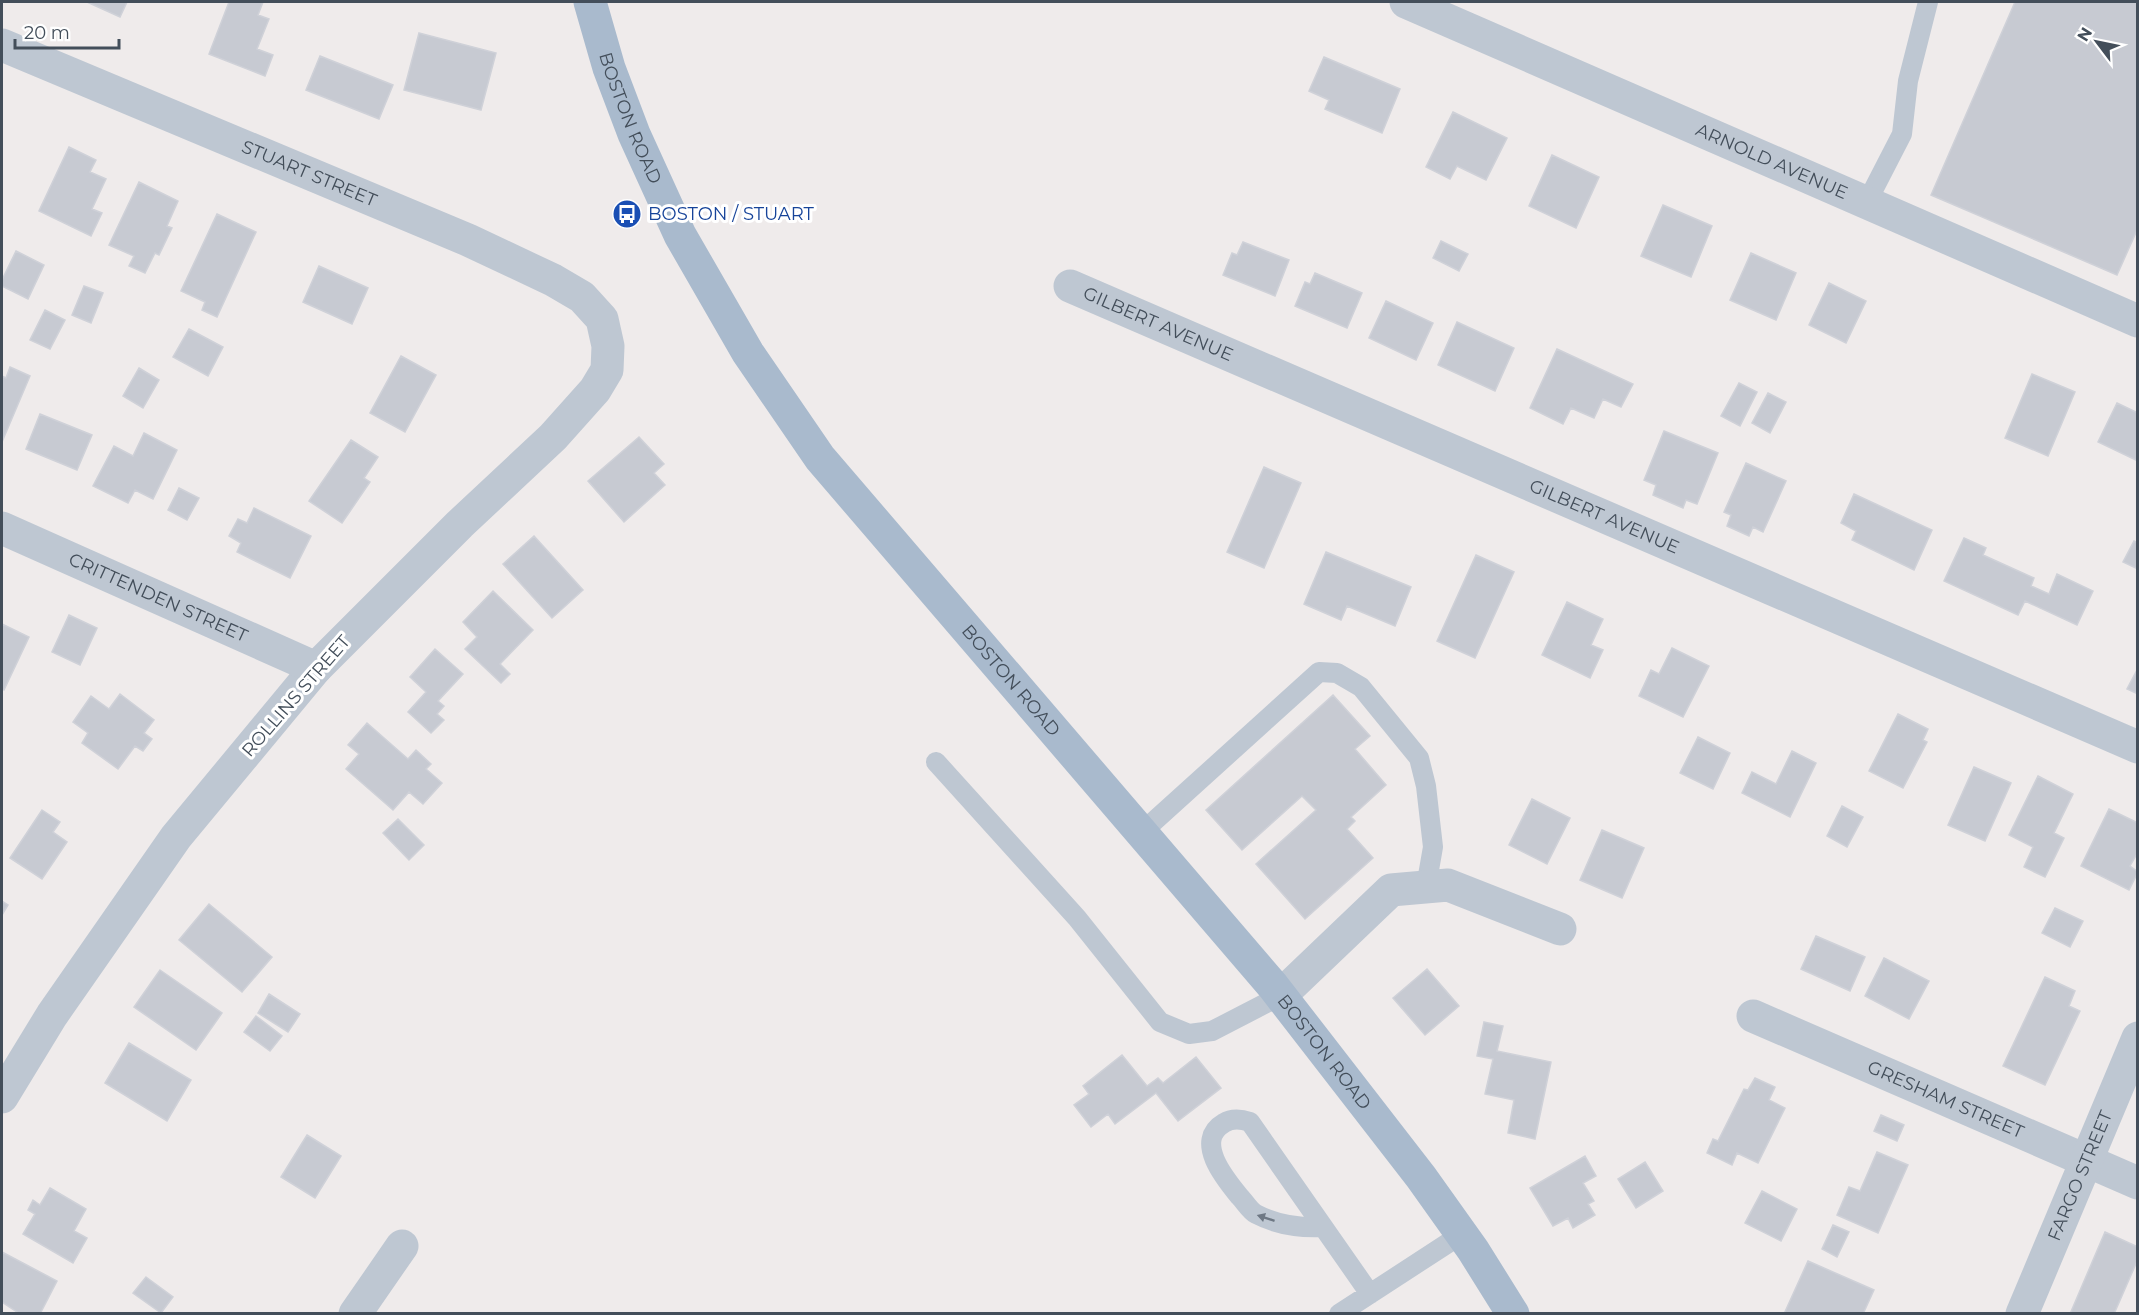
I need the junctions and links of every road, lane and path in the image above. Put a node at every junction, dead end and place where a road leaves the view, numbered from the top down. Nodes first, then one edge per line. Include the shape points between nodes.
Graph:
1 (590, 2) edge
2 (1406, 2) edge
3 (1928, 2) edge
4 (2, 45) edge
5 (1867, 202) junction
6 (1070, 286) dead end
7 (2138, 321) edge
8 (603, 324) joint
9 (2, 528) edge
10 (315, 669) junction
11 (2138, 747) edge
12 (936, 762) dead end
13 (1141, 833) junction
14 (1426, 887) junction
15 (1560, 929) dead end
16 (1280, 996) junction
17 (1754, 1016) dead end
18 (2138, 1038) edge
19 (2, 1097) edge
20 (2085, 1160) junction
21 (2138, 1183) edge
22 (1323, 1227) junction
23 (1462, 1234) junction
24 (402, 1246) dead end
25 (1370, 1294) junction
26 (355, 1314) edge
27 (1339, 1314) edge
28 (1513, 1314) edge
29 (2022, 1314) edge

1 - 13 main road, BOSTON ROAD via 609,68 647,167 698,269 748,353 820,458
2 - 5 street, ARNOLD AVENUE
3 - 5 lane via 1908,81 1902,134
4 - 8 street, STUART STREET via 468,240 582,297
5 - 7 street, ARNOLD AVENUE
6 - 11 street, GILBERT AVENUE
8 - 10 street, ROLLINS STREET via 608,346 607,370 595,390 553,437
9 - 10 street, CRITTENDEN STREET
10 - 19 street, ROLLINS STREET via 176,837 52,1015
12 - 16 lane via 1077,918 1160,1022 1189,1034 1212,1031
13 - 14 lane via 1319,672 1337,673 1361,687 1419,759 1433,846
13 - 16 main road, BOSTON ROAD
14 - 15 street via 1448,885
14 - 16 street via 1392,890
16 - 23 main road, BOSTON ROAD
17 - 20 street, GRESHAM STREET
18 - 20 street, FARGO STREET
20 - 21 street, GRESHAM STREET
20 - 29 street, FARGO STREET
22 -> 22 lane via 1297,1228 1254,1214 1211,1154 1217,1127 1229,1120 1250,1122
22 - 25 lane
23 - 25 lane
23 - 28 main road, BOSTON ROAD
24 - 26 street
25 - 27 lane

